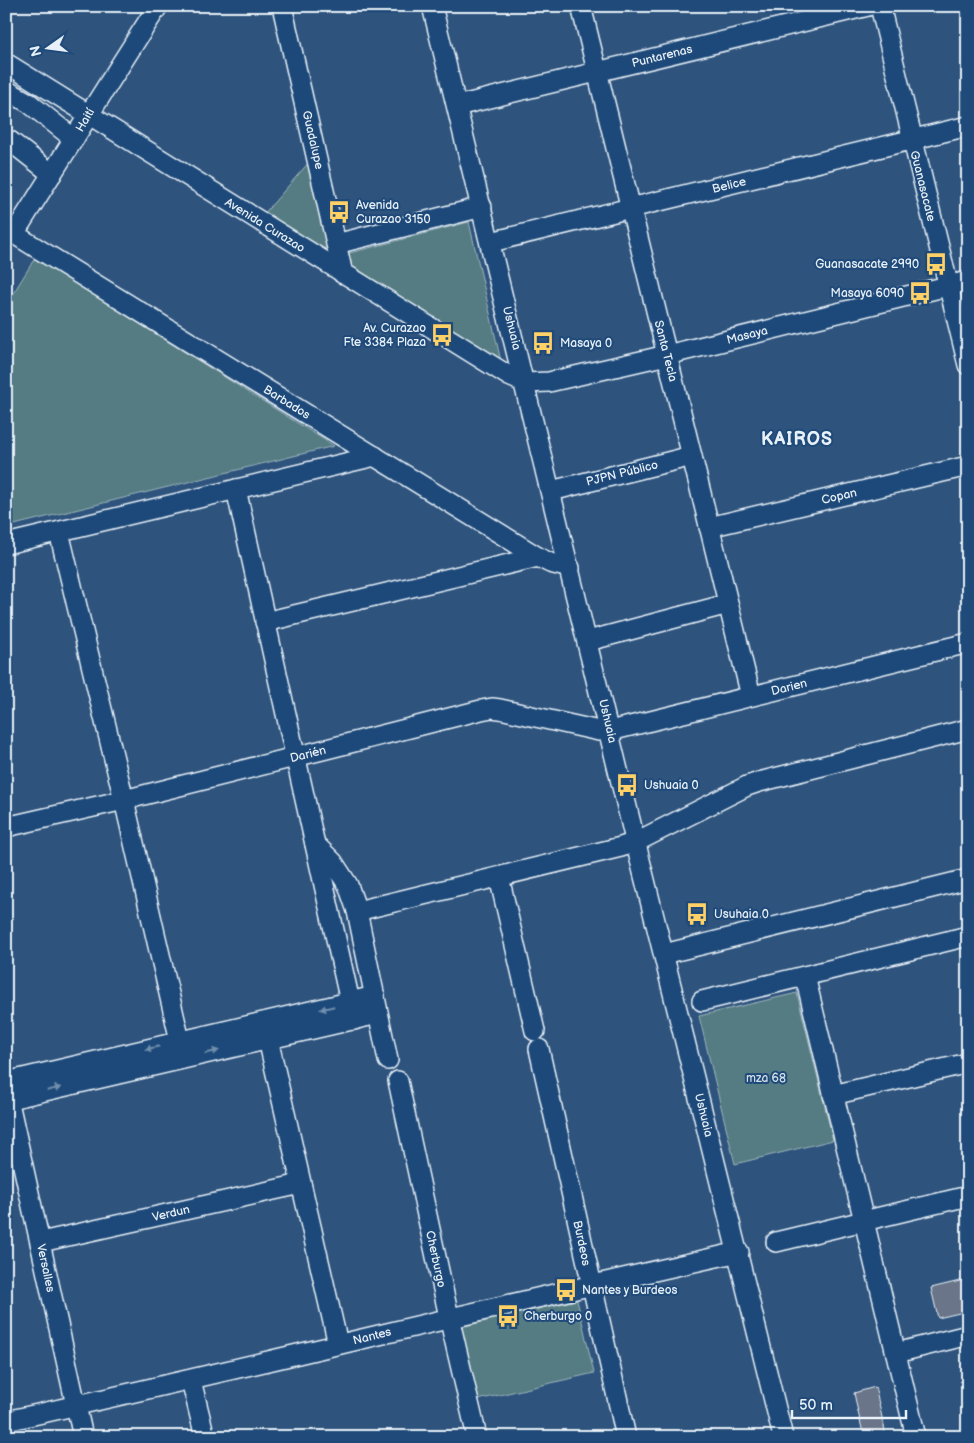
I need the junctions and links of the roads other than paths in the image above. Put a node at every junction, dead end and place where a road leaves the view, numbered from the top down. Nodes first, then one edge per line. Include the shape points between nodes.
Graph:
1 (158, 6) edge
2 (282, 6) edge
3 (432, 6) edge
4 (581, 6) edge
5 (868, 6) edge
6 (880, 6) edge
7 (6, 62) edge
8 (597, 72) junction
9 (6, 90) edge
10 (457, 106) junction
11 (88, 114) junction
12 (968, 126) edge
13 (74, 139) junction
14 (912, 139) junction
15 (6, 140) edge
16 (52, 174) junction
17 (482, 207) junction
18 (631, 209) junction
19 (10, 232) edge
20 (491, 242) junction
21 (336, 244) junction
22 (343, 274) junction
23 (968, 281) edge
24 (948, 286) junction
25 (667, 355) junction
26 (968, 365) edge
27 (526, 383) junction
28 (374, 456) junction
29 (692, 456) junction
30 (968, 466) edge
31 (236, 489) junction
32 (551, 491) junction
33 (709, 527) junction
34 (59, 532) junction
35 (6, 544) edge
36 (538, 557) junction
37 (570, 568) junction
38 (728, 604) junction
39 (265, 622) junction
40 (588, 641) junction
41 (968, 643) edge
42 (751, 696) junction
43 (968, 729) edge
44 (610, 731) junction
45 (296, 757) junction
46 (124, 800) junction
47 (6, 827) edge
48 (636, 842) junction
49 (315, 844) junction
50 (499, 877) junction
51 (968, 879) edge
52 (358, 911) junction
53 (968, 936) edge
54 (664, 954) junction
55 (805, 976) junction
56 (702, 1001) dead end
57 (377, 1005) junction
58 (352, 1011) junction
59 (268, 1039) junction
60 (182, 1050) junction
61 (388, 1060) dead end
62 (968, 1062) edge
63 (398, 1081) dead end
64 (7, 1092) edge
65 (834, 1094) junction
66 (300, 1184) junction
67 (968, 1196) edge
68 (864, 1221) junction
69 (41, 1242) junction
70 (776, 1242) dead end
71 (739, 1252) junction
72 (591, 1285) junction
73 (449, 1317) junction
74 (968, 1336) edge
75 (338, 1344) junction
76 (896, 1353) junction
77 (192, 1380) junction
78 (76, 1405) junction
79 (6, 1421) edge
80 (83, 1437) edge
81 (206, 1437) edge
82 (477, 1437) edge
83 (626, 1437) edge
84 (783, 1437) edge
85 (916, 1437) edge

1 - 11 street, Haití
2 - 21 street, Guadalupe
3 - 10 street, Ushuaia
4 - 8 street, Santa Tecla
5 - 8 street, Puntarenas
6 - 14 street, Guanasacate
7 - 11 street, Avenida Curazao
8 - 10 street, Puntarenas
8 - 18 street, Santa Tecla
9 - 13 street via 29,103
10 - 17 street, Ushuaia
11 - 13 street, Haití
11 - 22 street, Avenida Curazao
12 - 14 street, Belice
13 - 16 street, Haití
14 - 18 street, Belice
14 - 24 street, Guanasacate
15 - 16 street
16 - 19 street, Haití
17 - 20 street, Ushuaia
17 - 21 street
18 - 20 street, Belice
18 - 25 street, Santa Tecla
19 - 28 street, Barbados
20 - 27 street, Ushuaia
21 - 22 street, Guadalupe
22 - 27 street, Avenida Curazao via 508,376
23 - 24 street, Masaya
24 - 25 street, Masaya
24 - 26 street, Guanasacate
25 - 27 street, Masaya via 549,382
25 - 29 street, Santa Tecla
27 - 32 street, Ushuaia
28 - 31 street
28 - 36 street, Barbados
29 - 32 street, PJPN Público
29 - 33 street, Santa Tecla
30 - 33 street, Copan
31 - 34 street
31 - 39 street
32 - 37 street, Ushuaia
33 - 38 street, Santa Tecla
34 - 35 street
34 - 46 street
36 - 37 street, Barbados
36 - 39 street
37 - 40 street, Ushuaia
38 - 40 street
38 - 42 street, Santa Tecla
39 - 45 street
40 - 44 street, Ushuaia
41 - 42 street, Darien
42 - 44 street, Darien
43 - 48 street via 747,786
44 - 45 street, Darién via 599,732 492,708
44 - 48 street, Ushuaia
45 - 46 street, Darién
45 - 49 street
46 - 47 street, Darién
46 - 60 street
48 - 50 street
48 - 54 street, Ushuaia
49 - 52 street via 333,862 348,885
49 - 58 street
50 - 52 street
50 - 72 street, Burdeos
51 - 54 street
52 - 57 street
53 - 55 street
54 - 71 street, Ushuaia
55 - 56 street
55 - 65 street
57 - 58 street
57 - 61 street
58 - 59 street
58 -> 60 street
60 -> 59 street
59 - 66 street
60 - 64 street
62 - 65 street
63 - 73 street, Cherburgo
64 - 69 street, Versalles
65 - 68 street
66 - 69 street, Verdun
66 - 75 street
67 - 68 street
68 - 70 street
68 - 76 street
69 - 78 street, Versalles
71 - 72 street, Nantes
71 - 84 street, Ushuaia
72 - 73 street, Nantes
72 - 83 street, Burdeos
73 - 75 street, Nantes
73 - 82 street, Cherburgo
74 - 76 street
75 - 77 street, Nantes
76 - 85 street
77 - 78 street, Nantes
77 - 81 street
78 - 79 street, Nantes
78 - 80 street, Versalles

